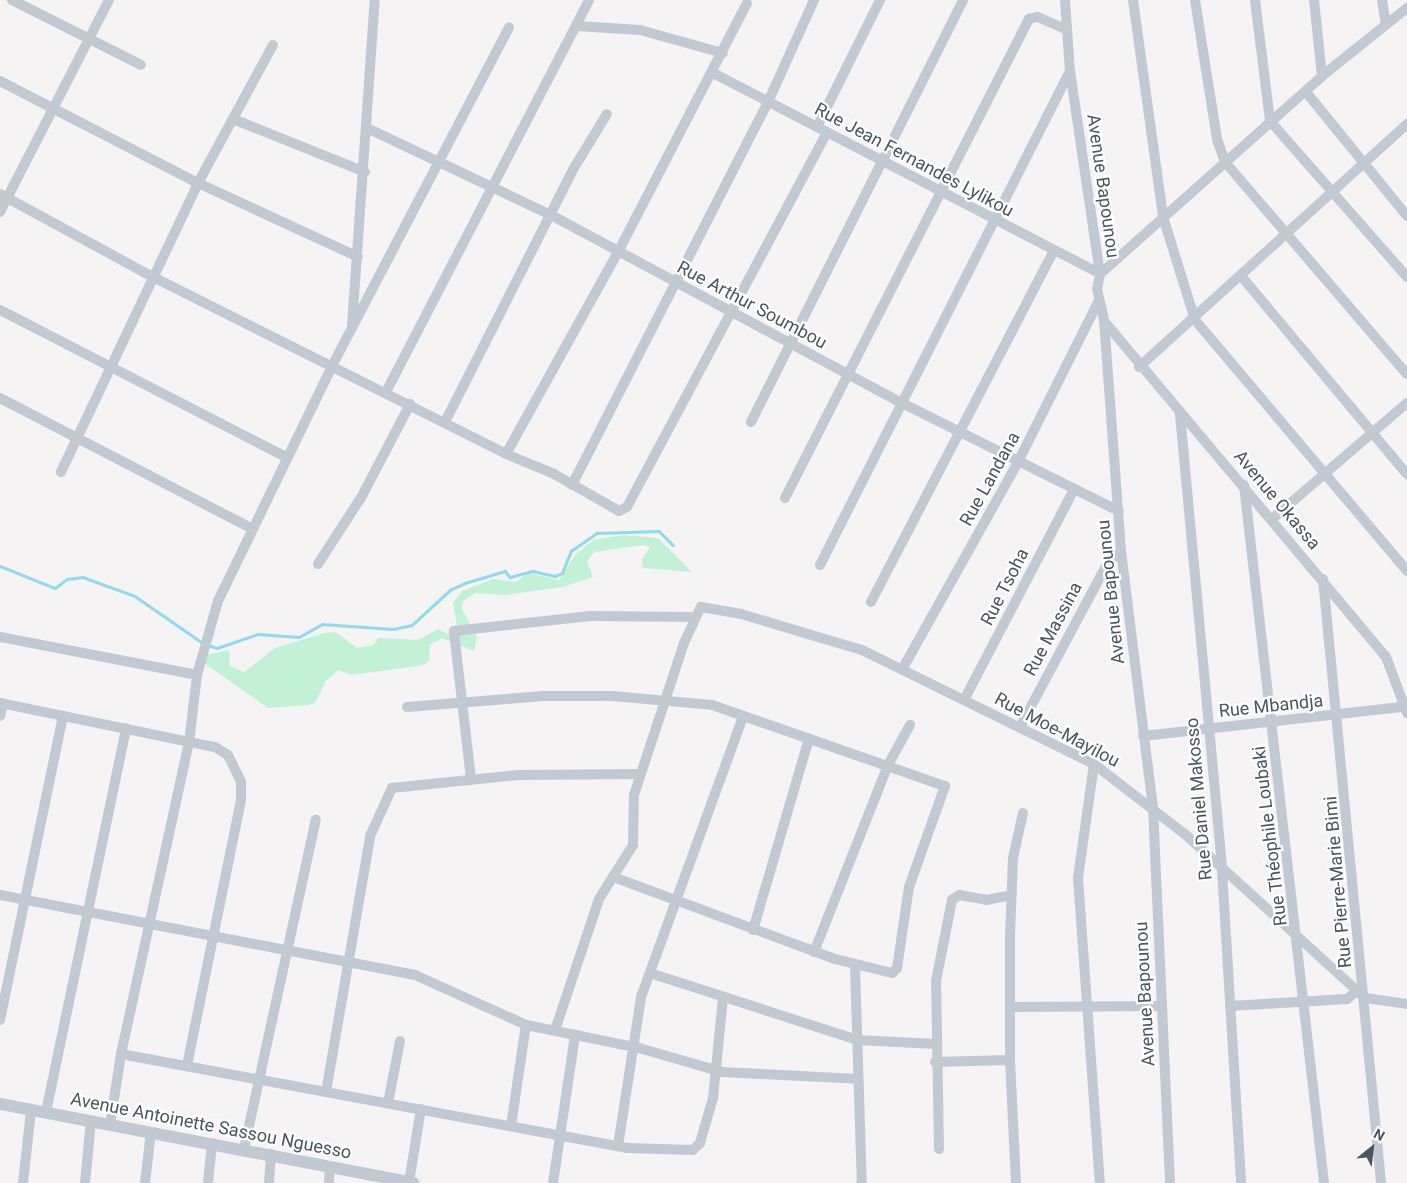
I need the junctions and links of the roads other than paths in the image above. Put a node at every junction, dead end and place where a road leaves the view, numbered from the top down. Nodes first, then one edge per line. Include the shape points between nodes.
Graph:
1 (12, 0) edge
2 (109, 0) edge
3 (375, 0) edge
4 (589, 0) edge
5 (814, 0) edge
6 (880, 0) edge
7 (963, 0) edge
8 (1065, 0) edge
9 (1133, 0) edge
10 (1195, 0) edge
11 (1255, 0) edge
12 (1314, 0) edge
13 (1382, 0) edge
14 (747, 2) dead end
15 (1407, 8) edge
16 (1386, 25) junction
17 (577, 26) junction
18 (509, 27) dead end
19 (1068, 30) junction
20 (87, 39) junction
21 (273, 45) dead end
22 (723, 53) junction
23 (141, 65) dead end
24 (1070, 71) junction
25 (713, 73) junction
26 (1322, 76) junction
27 (0, 81) edge
28 (1306, 92) junction
29 (768, 102) junction
30 (52, 107) junction
31 (607, 114) dead end
32 (232, 119) junction
33 (1270, 121) junction
34 (1407, 124) edge
35 (817, 127) junction
36 (369, 129) junction
37 (827, 133) junction
38 (441, 160) junction
39 (882, 162) junction
40 (1225, 162) junction
41 (1361, 163) junction
42 (365, 172) junction
43 (198, 183) junction
44 (492, 187) junction
45 (1332, 190) junction
46 (940, 193) junction
47 (4, 196) edge
48 (0, 212) edge
49 (551, 215) junction
50 (1163, 216) junction
51 (1407, 216) edge
52 (996, 223) junction
53 (1288, 236) junction
54 (618, 252) junction
55 (1053, 252) junction
56 (358, 257) junction
57 (1100, 274) junction
58 (153, 277) junction
59 (1242, 277) junction
60 (1407, 277) edge
61 (674, 282) junction
62 (1098, 302) junction
63 (0, 310) edge
64 (732, 313) junction
65 (1104, 320) junction
66 (1195, 320) junction
67 (352, 331) junction
68 (792, 344) junction
69 (108, 366) junction
70 (332, 366) junction
71 (1139, 367) junction
72 (848, 374) junction
73 (1407, 374) edge
74 (386, 392) junction
75 (0, 398) edge
76 (1407, 402) edge
77 (410, 404) junction
78 (904, 404) junction
79 (1180, 414) junction
80 (445, 422) junction
81 (751, 422) dead end
82 (961, 432) junction
83 (1373, 433) junction
84 (78, 437) junction
85 (506, 454) junction
86 (286, 457) junction
87 (1018, 462) junction
88 (61, 472) dead end
89 (1407, 474) edge
90 (1324, 475) junction
91 (572, 485) junction
92 (1244, 485) junction
93 (1074, 490) junction
94 (786, 498) dead end
95 (1119, 511) junction
96 (1272, 519) junction
97 (251, 528) junction
98 (1121, 551) junction
99 (318, 564) dead end
100 (820, 566) dead end
101 (1407, 571) edge
102 (1323, 579) junction
103 (871, 602) dead end
104 (694, 616) junction
105 (0, 637) edge
106 (903, 668) junction
107 (197, 675) junction
108 (667, 699) junction
109 (964, 700) junction
110 (463, 702) junction
111 (2, 703) edge
112 (407, 707) dead end
113 (1406, 707) edge
114 (0, 716) edge
115 (63, 716) junction
116 (743, 716) junction
117 (1338, 716) junction
118 (1273, 723) junction
119 (910, 725) dead end
120 (1020, 727) junction
121 (126, 728) junction
122 (1209, 729) junction
123 (1143, 736) junction
124 (809, 739) junction
125 (189, 743) junction
126 (1094, 764) junction
127 (888, 765) junction
128 (640, 774) junction
129 (471, 779) junction
130 (1153, 808) junction
131 (1023, 813) dead end
132 (316, 820) dead end
133 (1222, 870) junction
134 (613, 877) junction
135 (0, 895) edge
136 (1012, 896) junction
137 (25, 899) junction
138 (678, 902) junction
139 (88, 912) junction
140 (150, 924) junction
141 (753, 930) junction
142 (215, 936) junction
143 (1298, 939) junction
144 (288, 952) junction
145 (814, 952) junction
146 (350, 962) junction
147 (855, 966) junction
148 (650, 972) junction
149 (1361, 994) junction
150 (723, 997) junction
151 (1300, 1002) junction
152 (1407, 1004) edge
153 (1162, 1006) junction
154 (1230, 1006) junction
155 (1013, 1007) junction
156 (1089, 1008) junction
157 (0, 1020) edge
158 (526, 1025) junction
159 (555, 1030) junction
160 (575, 1035) junction
161 (400, 1040) dead end
162 (857, 1040) junction
163 (936, 1044) junction
164 (631, 1046) junction
165 (121, 1054) junction
166 (1010, 1060) junction
167 (935, 1062) junction
168 (187, 1066) junction
169 (716, 1070) junction
170 (858, 1079) junction
171 (259, 1080) junction
172 (326, 1092) junction
173 (388, 1103) junction
174 (0, 1104) edge
175 (421, 1109) junction
176 (31, 1110) junction
177 (46, 1112) junction
178 (91, 1121) junction
179 (110, 1125) junction
180 (511, 1126) junction
181 (151, 1132) junction
182 (561, 1136) junction
183 (212, 1143) junction
184 (618, 1146) junction
185 (244, 1149) junction
186 (940, 1149) dead end
187 (271, 1154) junction
188 (330, 1166) junction
189 (394, 1181) edge
190 (412, 1182) edge
191 (23, 1183) edge
192 (85, 1183) edge
193 (145, 1183) edge
194 (208, 1183) edge
195 (269, 1183) edge
196 (329, 1183) edge
197 (553, 1183) edge
198 (862, 1183) edge
199 (1016, 1183) edge
200 (1100, 1183) edge
201 (1170, 1183) edge
202 (1241, 1183) edge
203 (1324, 1183) edge
204 (1381, 1183) edge

1 - 20 street
2 - 20 street
3 - 36 street
4 - 17 street
5 - 29 street
6 - 35 street
7 - 39 street
8 - 19 street, Avenue Bapounou
9 - 50 street
10 - 40 street via 1217,139
11 - 33 street
12 - 26 street
13 - 16 street
14 - 22 street
15 - 16 street
16 - 26 street
17 - 22 street via 640,30
17 - 44 street
18 - 38 street
19 - 24 street, Avenue Bapounou
19 - 46 street via 1038,17 1029,19
20 - 23 street
20 - 30 street
21 - 32 street
22 - 25 street
24 - 52 street
24 - 57 street, Avenue Bapounou
25 - 29 street, Rue Jean Fernandes Lylikou
25 - 54 street
26 - 28 street
27 - 30 street
28 - 33 street
28 - 41 street
29 - 35 street, Rue Jean Fernandes Lylikou
29 - 61 street
30 - 43 street
30 - 47 street
31 - 49 street
32 - 42 street
32 - 43 street
33 - 40 street
33 - 45 street
34 - 41 street
35 - 37 street, Rue Jean Fernandes Lylikou
36 - 38 street, Rue Arthur Soumbou
36 - 42 street
37 - 39 street, Rue Jean Fernandes Lylikou
37 - 64 street
38 - 44 street, Rue Arthur Soumbou
38 - 67 street
39 - 46 street, Rue Jean Fernandes Lylikou
39 - 68 street
40 - 50 street
40 - 53 street
41 - 45 street
41 - 51 street
42 - 56 street
43 - 56 street
43 - 58 street
44 - 49 street, Rue Arthur Soumbou
44 - 74 street
45 - 53 street
45 - 60 street
46 - 52 street, Rue Jean Fernandes Lylikou
46 - 72 street
47 - 48 street
47 - 58 street
49 - 54 street, Rue Arthur Soumbou
49 - 80 street
50 - 57 street
50 - 66 street
52 - 55 street, Rue Jean Fernandes Lylikou
52 - 78 street
53 - 59 street
53 - 73 street
54 - 61 street, Rue Arthur Soumbou
54 - 85 street
55 - 57 street, Rue Jean Fernandes Lylikou
55 - 82 street
56 - 67 street
57 - 62 street, Avenue Bapounou
58 - 69 street
58 - 70 street
59 - 66 street
59 - 83 street
61 - 64 street, Rue Arthur Soumbou
61 - 91 street
62 - 65 street, Avenue Bapounou
62 - 87 street, Rue Landana
63 - 69 street
64 - 68 street, Rue Arthur Soumbou
64 - 91 street via 627,507 619,511
65 - 71 street, Avenue Okassa
65 - 95 street, Avenue Bapounou
66 - 71 street
66 - 90 street
67 - 70 street
68 - 72 street, Rue Arthur Soumbou
68 - 81 street
69 - 84 street
69 - 86 street
70 - 74 street
70 - 86 street
71 - 79 street, Avenue Okassa
72 - 78 street, Rue Arthur Soumbou
72 - 94 street
74 - 77 street
75 - 84 street
76 - 83 street
77 - 80 street
77 - 99 street via 362,496
78 - 82 street, Rue Arthur Soumbou
78 - 100 street
79 - 92 street, Avenue Okassa
79 - 122 street, Rue Daniel Makosso
80 - 85 street
82 - 87 street, Rue Arthur Soumbou
82 - 103 street
83 - 89 street
83 - 90 street
84 - 88 street
84 - 97 street
85 - 91 street
86 - 97 street
87 - 93 street, Rue Arthur Soumbou
87 - 106 street, Rue Landana
90 - 96 street
90 - 101 street
92 - 96 street, Avenue Okassa
92 - 118 street, Rue Théophile Loubaki
93 - 95 street, Rue Arthur Soumbou
93 - 109 street, Rue Tsoha
95 - 98 street, Avenue Bapounou
96 - 102 street, Avenue Okassa
97 - 107 street via 218,601
98 - 120 street, Rue Massina via 1108,562
98 - 123 street, Avenue Bapounou
102 - 113 street, Avenue Okassa via 1386,657
102 - 117 street, Rue Pierre-Marie Bimi
104 - 106 street, Rue Moe-Mayilou via 701,607 742,614 862,650
104 - 108 street
104 - 110 street via 590,616 454,630
105 - 107 street
106 - 109 street, Rue Moe-Mayilou
107 - 125 street
108 - 110 street via 543,696
108 - 116 street via 712,705
108 - 128 street
109 - 120 street, Rue Moe-Mayilou
110 - 112 street
110 - 129 street
111 - 114 street
111 - 115 street
113 - 117 street, Rue Mbandja
115 - 121 street
115 - 137 street
116 - 124 street
116 - 138 street
117 - 118 street, Rue Mbandja
117 - 149 street, Rue Pierre-Marie Bimi
118 - 122 street, Rue Mbandja
118 - 143 street, Rue Théophile Loubaki
119 - 127 street
120 - 126 street, Rue Moe-Mayilou
121 - 125 street
121 - 139 street
122 - 123 street, Rue Mbandja
122 - 133 street, Rue Daniel Makosso
123 - 130 street, Avenue Bapounou
124 - 127 street
124 - 141 street
125 - 140 street
125 - 142 street via 228,755 240,782
126 - 130 street, Rue Moe-Mayilou
126 - 156 street via 1078,878
127 - 145 street
127 - 147 street via 942,784 944,793 909,887 896,970
128 - 129 street via 587,771
128 - 134 street via 632,804 633,845
129 - 146 street via 392,788 385,796 370,836
130 - 133 street, Rue Moe-Mayilou
130 - 153 street, Avenue Bapounou
131 - 136 street via 1015,839
132 - 144 street
133 - 143 street, Rue Moe-Mayilou
133 - 154 street, Rue Daniel Makosso
134 - 138 street
134 - 159 street via 584,938
135 - 137 street
136 - 155 street
136 - 163 street via 986,900 959,895 952,900 938,956
137 - 139 street
137 - 157 street
138 - 141 street
138 - 148 street
139 - 140 street
139 - 177 street
140 - 142 street
140 - 165 street
141 - 145 street
142 - 144 street
142 - 168 street
143 - 149 street, Rue Moe-Mayilou
143 - 151 street, Rue Théophile Loubaki
144 - 146 street
144 - 171 street
145 - 147 street
146 - 158 street via 430,979
146 - 172 street
147 - 162 street
148 - 150 street
148 - 164 street
149 - 151 street via 1350,998
149 - 152 street
149 - 204 street, Rue Pierre-Marie Bimi
150 - 162 street
150 - 169 street
151 - 154 street
151 - 203 street, Rue Théophile Loubaki
153 - 156 street
153 - 201 street, Avenue Bapounou
154 - 202 street, Rue Daniel Makosso
155 - 156 street
155 - 166 street
156 - 200 street
158 - 159 street
158 - 180 street
159 - 160 street
160 - 164 street
160 - 182 street
161 - 173 street
162 - 163 street
162 - 170 street
163 - 167 street
164 - 169 street
164 - 184 street
165 - 168 street
165 - 179 street
166 - 167 street
166 - 199 street
167 - 186 street
168 - 171 street
169 - 170 street
169 - 184 street via 697,1147
170 - 198 street
171 - 172 street
171 - 185 street
172 - 173 street
173 - 175 street
174 - 176 street, Avenue Antoinette Sassou Nguesso
175 - 180 street
175 - 190 street
176 - 177 street, Avenue Antoinette Sassou Nguesso
176 - 191 street
177 - 178 street, Avenue Antoinette Sassou Nguesso
178 - 179 street, Avenue Antoinette Sassou Nguesso
178 - 192 street
179 - 181 street, Avenue Antoinette Sassou Nguesso
180 - 182 street
181 - 183 street, Avenue Antoinette Sassou Nguesso
181 - 193 street
182 - 184 street
182 - 197 street
183 - 185 street, Avenue Antoinette Sassou Nguesso
183 - 194 street
185 - 187 street, Avenue Antoinette Sassou Nguesso
187 - 188 street, Avenue Antoinette Sassou Nguesso
187 - 195 street
188 - 189 street, Avenue Antoinette Sassou Nguesso
188 - 196 street
189 - 190 street, Avenue Antoinette Sassou Nguesso

